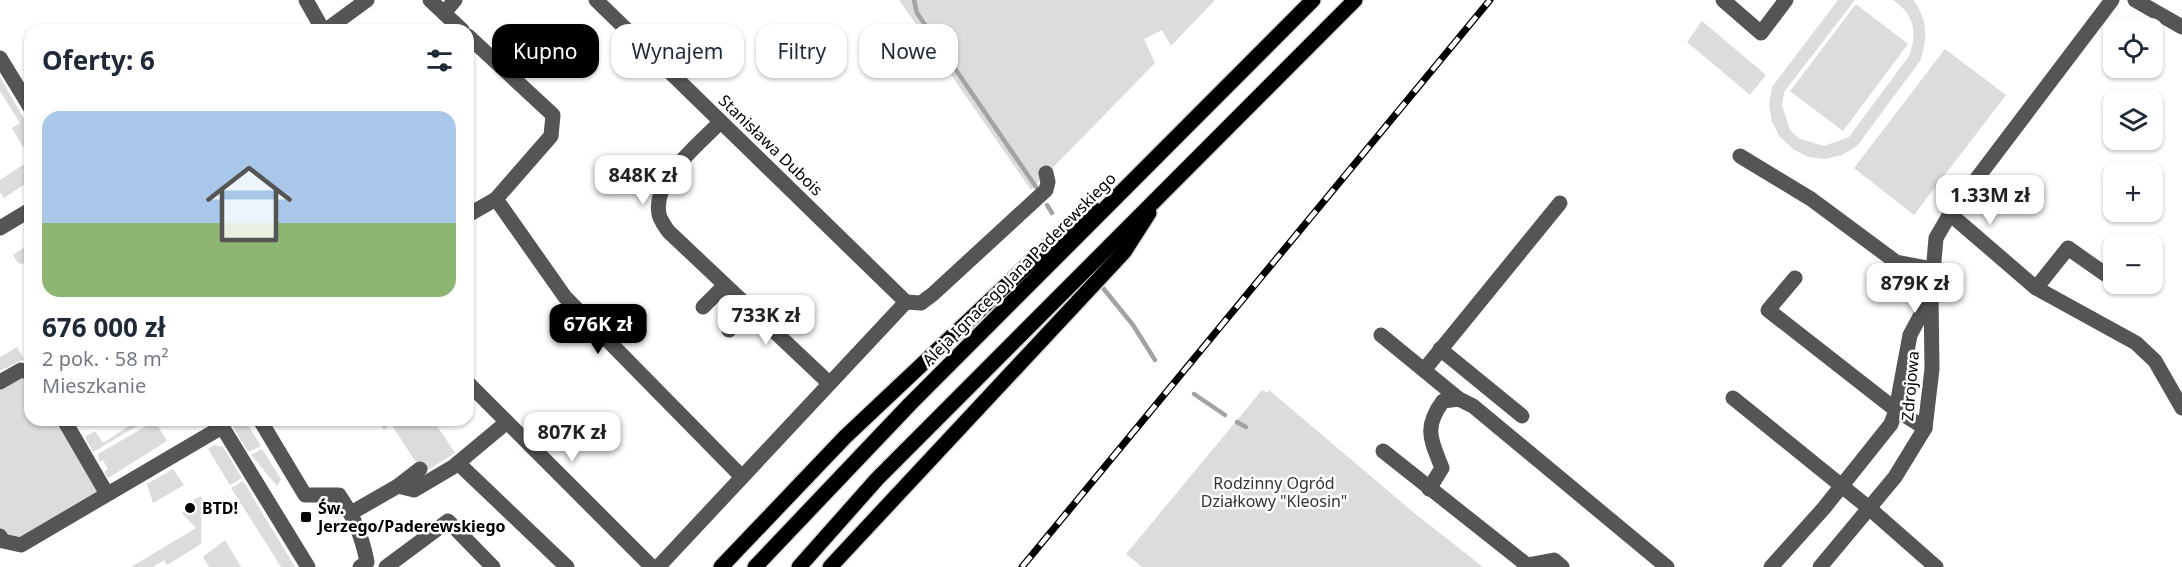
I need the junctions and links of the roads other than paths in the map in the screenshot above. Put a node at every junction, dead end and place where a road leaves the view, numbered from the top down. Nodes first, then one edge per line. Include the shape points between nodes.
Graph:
1 (306, 0) edge
2 (368, 0) edge
3 (430, 0) edge
4 (455, 0) edge
5 (596, 0) edge
6 (1313, 0) edge
7 (1354, 0) edge
8 (1723, 0) edge
9 (1786, 0) edge
10 (2112, 0) edge
11 (2135, 0) edge
12 (444, 13) junction
13 (320, 24) edge
14 (333, 24) edge
15 (456, 24) edge
16 (2182, 27) edge
17 (474, 42) edge
18 (0, 58) edge
19 (24, 97) edge
20 (720, 122) junction
21 (1740, 156) dead end
22 (1046, 172) dead end
23 (1164, 189) junction
24 (1118, 195) junction
25 (496, 199) junction
26 (1560, 203) dead end
27 (474, 212) edge
28 (24, 214) edge
29 (1950, 214) junction
30 (0, 228) edge
31 (1933, 269) junction
32 (2103, 273) edge
33 (1795, 278) dead end
34 (724, 286) junction
35 (2037, 288) junction
36 (901, 296) junction
37 (1931, 296) junction
38 (703, 307) dead end
39 (749, 309) junction
40 (729, 330) dead end
41 (1381, 335) dead end
42 (1440, 349) junction
43 (1424, 370) junction
44 (24, 371) edge
45 (0, 382) edge
46 (829, 383) junction
47 (474, 389) edge
48 (1733, 398) dead end
49 (1459, 399) junction
50 (2182, 408) edge
51 (1896, 410) junction
52 (1522, 416) dead end
53 (507, 422) junction
54 (67, 426) edge
55 (215, 426) edge
56 (222, 426) edge
57 (264, 426) edge
58 (1925, 428) junction
59 (1383, 451) dead end
60 (458, 463) junction
61 (420, 469) dead end
62 (742, 477) junction
63 (398, 486) junction
64 (1841, 487) junction
65 (1429, 489) junction
66 (107, 494) junction
67 (1869, 508) junction
68 (351, 513) junction
69 (0, 536) edge
70 (368, 565) edge
71 (1821, 566) edge
72 (308, 567) edge
73 (386, 567) edge
74 (493, 567) edge
75 (567, 567) edge
76 (652, 567) edge
77 (658, 567) edge
78 (721, 567) edge
79 (755, 567) edge
80 (799, 567) edge
81 (830, 567) edge
82 (1562, 567) edge
83 (1667, 567) edge
84 (1771, 567) edge
85 (1936, 567) edge

1 - 13 street
2 - 14 street
3 - 12 street
4 - 12 street
5 - 20 street, Stanisława Dubois
6 - 24 main road, Aleja Ignacego Jana Paderewskiego
7 - 23 main road
8 - 9 street via 1761,33
10 - 29 street, Zdrojowa
11 - 16 street
12 - 15 street
17 - 25 street via 553,115 551,136
18 - 19 street
20 - 34 street via 666,179 659,214 668,231
20 - 36 street, Stanisława Dubois
21 - 31 street via 1811,199 1896,262
22 - 36 street via 1046,190 942,286 921,303
23 - 80 main road via 877,478
23 - 81 main road via 1124,252
24 - 78 main road via 1070,225 845,437
24 - 79 main road, Aleja Ignacego Jana Paderewskiego
25 - 27 street
25 - 62 street via 565,297
26 - 42 street
28 - 30 street
29 - 31 street, Zdrojowa via 1936,238
29 - 35 street
31 - 37 street, Zdrojowa
32 - 35 street via 2068,248
33 - 51 street via 1768,310
34 - 38 street
34 - 39 street
35 - 50 street via 2136,343 2154,361
36 - 46 street
37 - 51 street via 1910,335
37 - 58 street, Zdrojowa via 1932,369
39 - 40 street
39 - 46 street
41 - 43 street
42 - 43 street
42 - 52 street
43 - 49 street
44 - 45 street
46 - 62 street
47 - 53 street
48 - 64 street
49 - 65 street via 1443,401 1432,416 1429,429 1442,468
49 - 83 street via 1473,406
51 - 58 street
51 - 64 street via 1891,424
53 - 60 street
53 - 76 street
54 - 66 street
55 - 66 street
56 - 72 street
57 - 68 street via 305,495 339,495
58 - 67 street, Zdrojowa via 1895,477
59 - 65 street
60 - 63 street via 414,490
60 - 75 street
61 - 63 street
62 - 77 street
63 - 68 street
64 - 67 street
64 - 84 street
65 - 82 street via 1527,565 1554,560
66 - 69 street via 21,545 3,541
67 - 71 street, Zdrojowa
67 - 85 street
68 - 70 street via 362,534
73 - 74 street via 448,521

